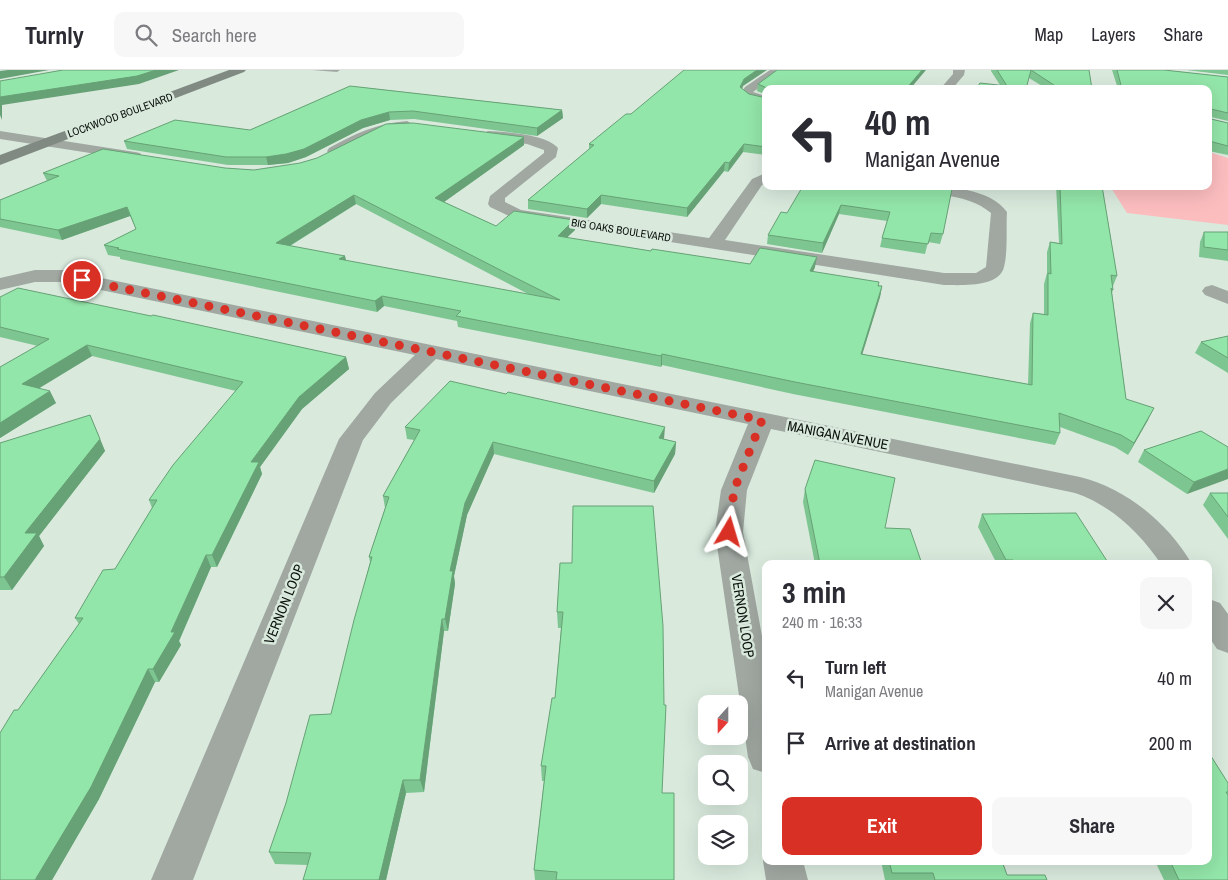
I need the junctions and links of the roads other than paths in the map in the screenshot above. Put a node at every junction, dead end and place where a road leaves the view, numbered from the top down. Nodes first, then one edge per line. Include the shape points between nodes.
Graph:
1 (212, 70) edge
2 (240, 70) edge
3 (315, 70) edge
4 (337, 70) edge
5 (777, 70) edge
6 (959, 70) edge
7 (949, 85) edge
8 (762, 99) edge
9 (424, 126) edge
10 (471, 132) edge
11 (0, 135) edge
12 (22, 138) junction
13 (47, 142) junction
14 (0, 146) edge
15 (322, 157) edge
16 (152, 159) edge
17 (0, 160) edge
18 (762, 180) edge
19 (920, 190) edge
20 (714, 244) junction
21 (0, 284) edge
22 (432, 351) junction
23 (762, 420) junction
24 (1174, 560) edge
25 (1212, 616) edge
26 (1228, 640) edge
27 (762, 733) edge
28 (784, 865) edge
29 (172, 880) edge
30 (786, 880) edge

1 - 12 main road, LOCKWOOD BOULEVARD
2 - 13 main road, LOCKWOOD BOULEVARD
3 - 4 lane
5 - 8 street via 747,93
6 - 7 street
9 - 15 street via 386,126
10 - 20 street, BIG OAKS BOULEVARD via 529,140 551,148 551,154 498,196 496,204 503,209 517,214
11 - 12 street
12 - 13 street
12 - 14 main road, LOCKWOOD BOULEVARD
13 - 16 street
13 - 17 main road, LOCKWOOD BOULEVARD
18 - 20 street via 757,182
19 - 20 street, BIG OAKS BOULEVARD via 979,199 993,205 999,212 995,268 989,275 944,279
21 - 22 street, MANIGAN AVENUE via 34,276 62,276
22 - 23 street, MANIGAN AVENUE
22 - 29 street, VERNON LOOP via 382,398 351,438
23 - 24 street, MANIGAN AVENUE via 1061,480 1098,491 1135,516 1160,539
23 - 27 street, VERNON LOOP via 734,490 729,532
25 - 26 street
28 - 30 street

